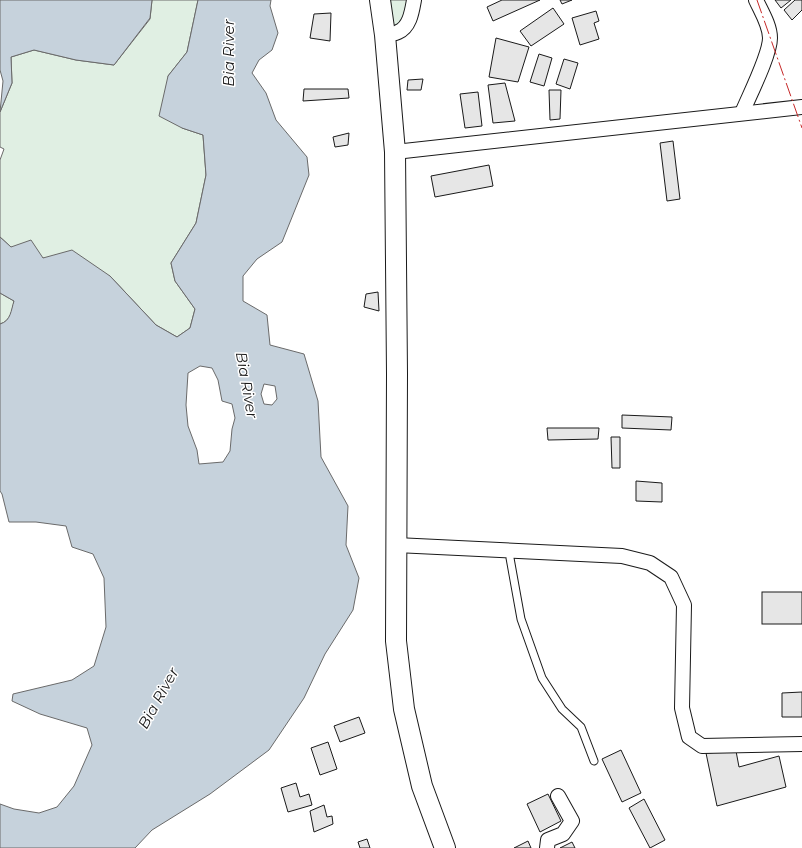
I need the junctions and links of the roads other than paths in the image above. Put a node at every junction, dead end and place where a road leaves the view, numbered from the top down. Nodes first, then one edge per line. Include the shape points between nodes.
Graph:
1 (380, 0) edge
2 (414, 0) edge
3 (756, 0) edge
4 (385, 36) junction
5 (802, 107) edge
6 (742, 114) junction
7 (395, 152) junction
8 (396, 545) junction
9 (511, 551) junction
10 (802, 744) edge
11 (594, 761) dead end
12 (558, 796) dead end
13 (445, 848) edge
14 (548, 848) edge

1 - 4 main road
2 - 4 street via 406,25 399,32
3 - 6 street via 770,37 767,53
4 - 7 main road
5 - 6 street
6 - 7 street
7 - 8 main road
8 - 9 street
8 - 13 main road via 396,641 404,709 422,786
9 - 10 street via 622,556 650,563 671,577 684,605 682,708 689,736 702,746
9 - 11 lane via 510,558 521,619 542,678 562,709 581,727
12 - 14 street via 572,821 563,834 548,840

